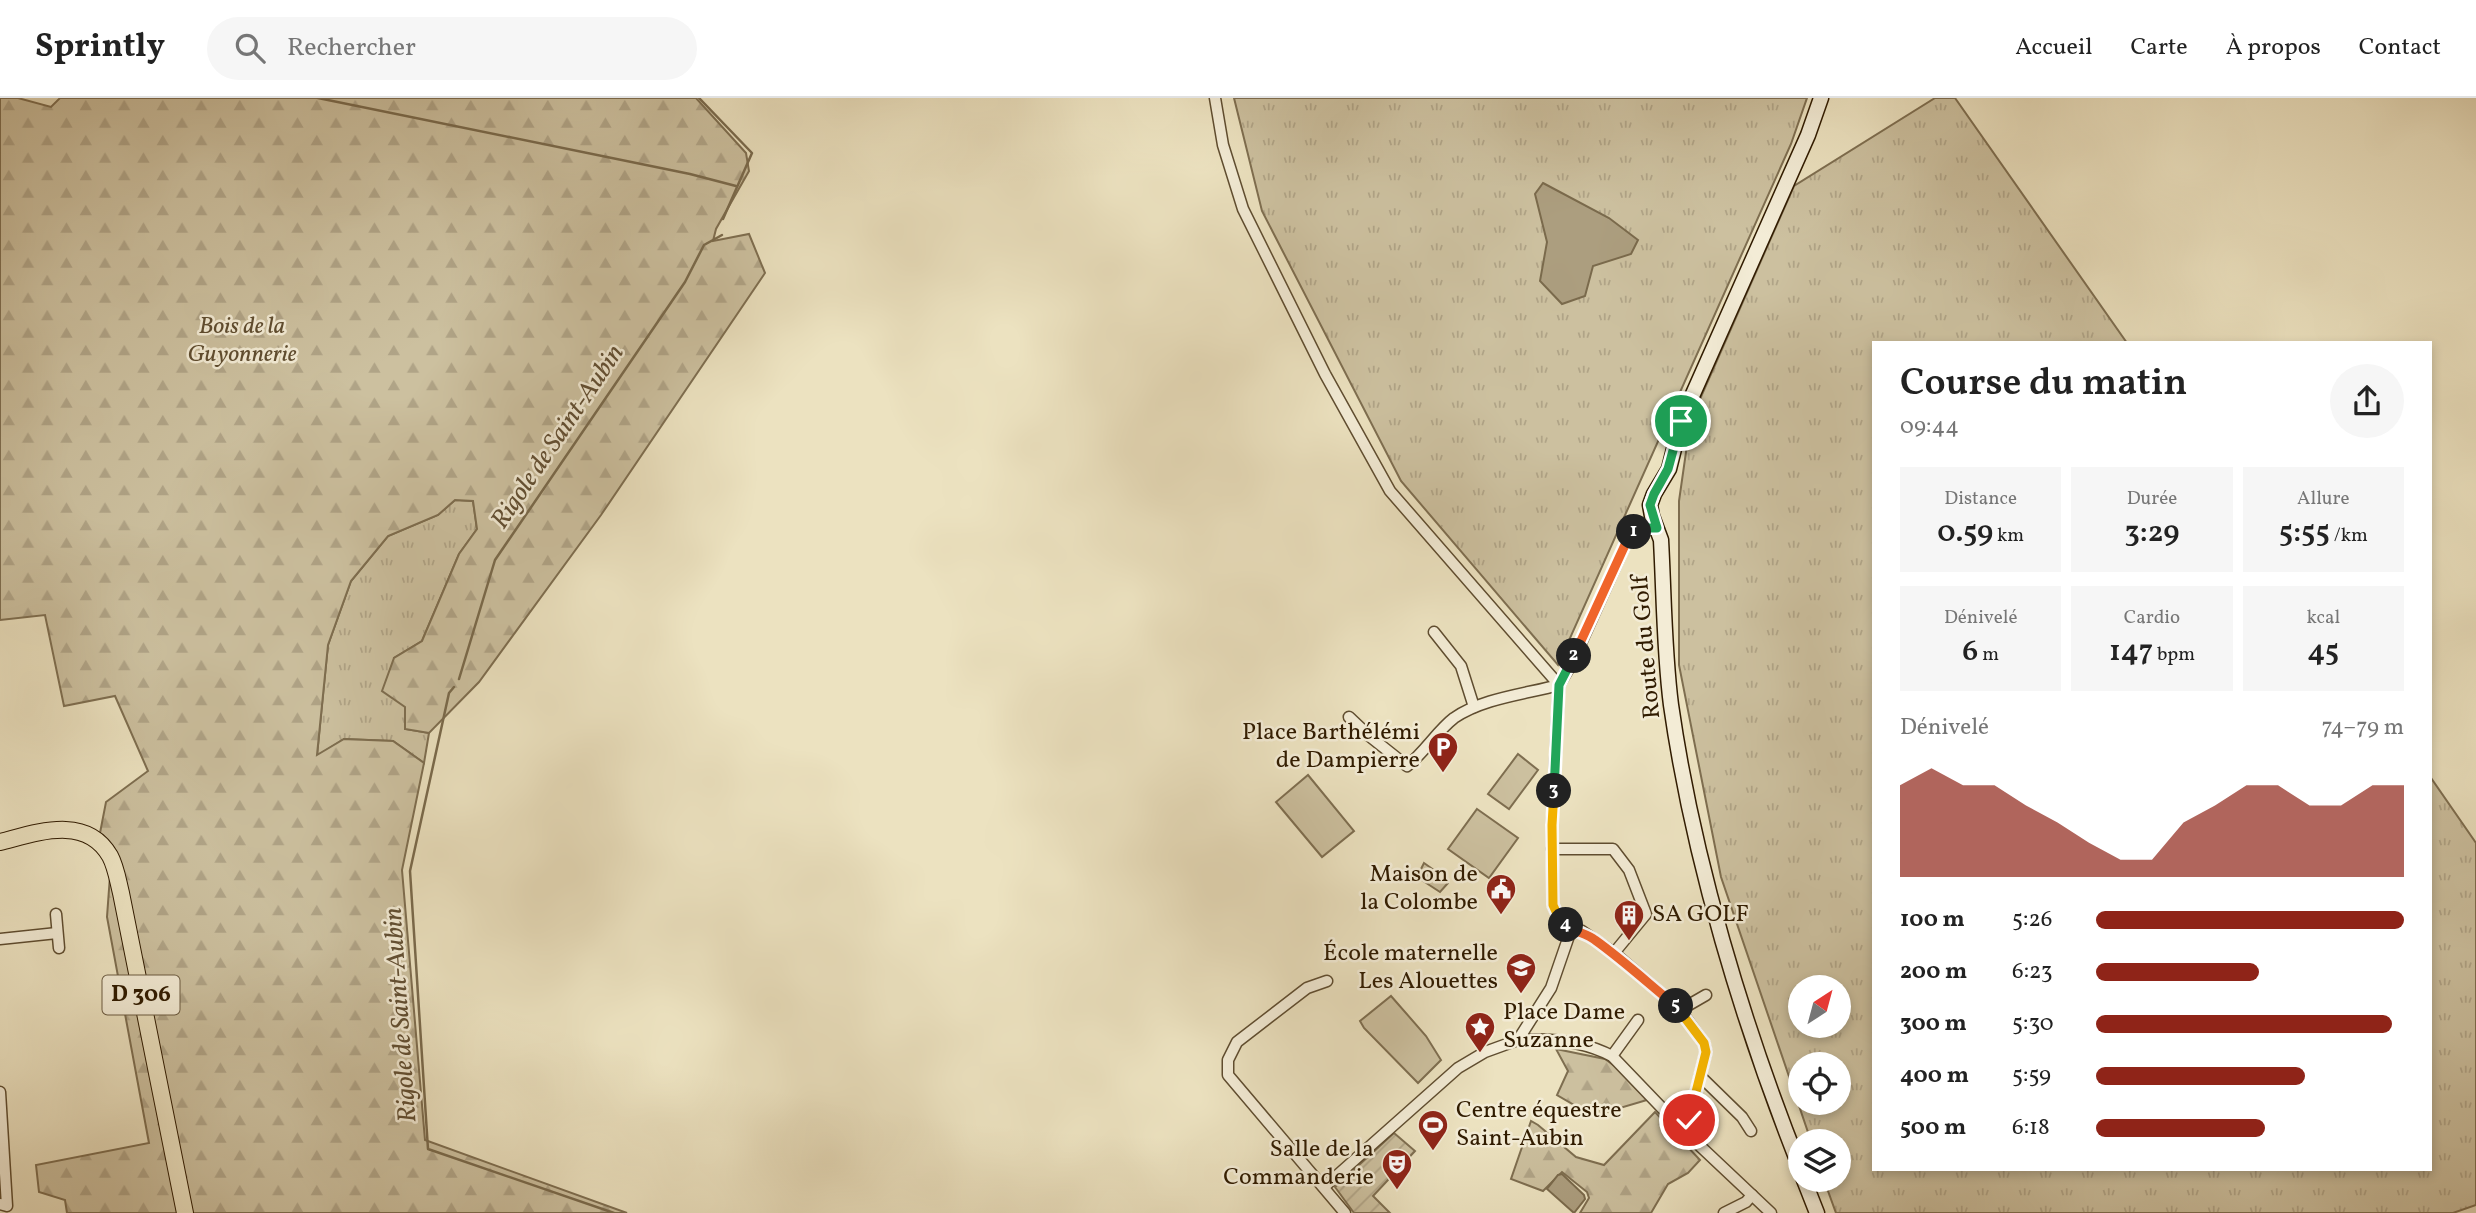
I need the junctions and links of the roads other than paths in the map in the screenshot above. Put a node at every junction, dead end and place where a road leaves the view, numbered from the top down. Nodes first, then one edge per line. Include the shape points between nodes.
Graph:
1 (1215, 98) edge
2 (1821, 98) edge
3 (1657, 528) junction
4 (1434, 632) dead end
5 (1559, 685) junction
6 (1474, 707) junction
7 (1349, 717) dead end
8 (3, 843) edge
9 (1552, 849) junction
10 (56, 914) dead end
11 (1571, 930) junction
12 (57, 933) junction
13 (0, 939) edge
14 (59, 948) dead end
15 (1614, 953) junction
16 (1327, 981) dead end
17 (1706, 995) dead end
18 (1680, 1010) junction
19 (1638, 1020) dead end
20 (1518, 1040) junction
21 (1612, 1056) junction
22 (1700, 1076) junction
23 (0, 1092) edge
24 (1683, 1130) junction
25 (1751, 1131) dead end
26 (1788, 1132) edge
27 (1324, 1186) junction
28 (1809, 1192) edge
29 (1752, 1195) junction
30 (3, 1205) edge
31 (185, 1213) edge
32 (1345, 1213) edge
33 (1724, 1213) edge
34 (1771, 1213) edge
35 (1817, 1213) edge

1 - 5 street via 1223,145 1243,209 1325,374 1390,491
2 - 3 street, Route du Golf via 1681,421 1668,469 1650,505
3 - 5 street via 1630,534
3 - 26 street, Route du Golf via 1671,704 1694,826 1732,970
4 - 6 street via 1461,666
5 - 6 street
5 - 9 street
6 - 7 street via 1452,719 1408,765
8 - 31 main road, D 306 via 41,831 68,829 93,838 111,857
9 - 11 street via 1553,905
9 - 15 street via 1613,849 1629,870 1646,914
10 - 12 street
11 - 15 street via 1583,931
11 - 20 street via 1551,988
12 - 13 street
12 - 14 street
15 - 18 street
16 - 27 street via 1307,988 1237,1042 1228,1060 1228,1075
17 - 18 street
18 - 22 street via 1705,1046
19 - 21 street
20 - 21 street via 1560,1041
20 - 27 street via 1458,1068
21 - 24 street
22 - 24 street
22 - 25 street
23 - 30 street
24 - 29 street
27 - 32 street
28 - 35 street
29 - 33 street
29 - 34 street

